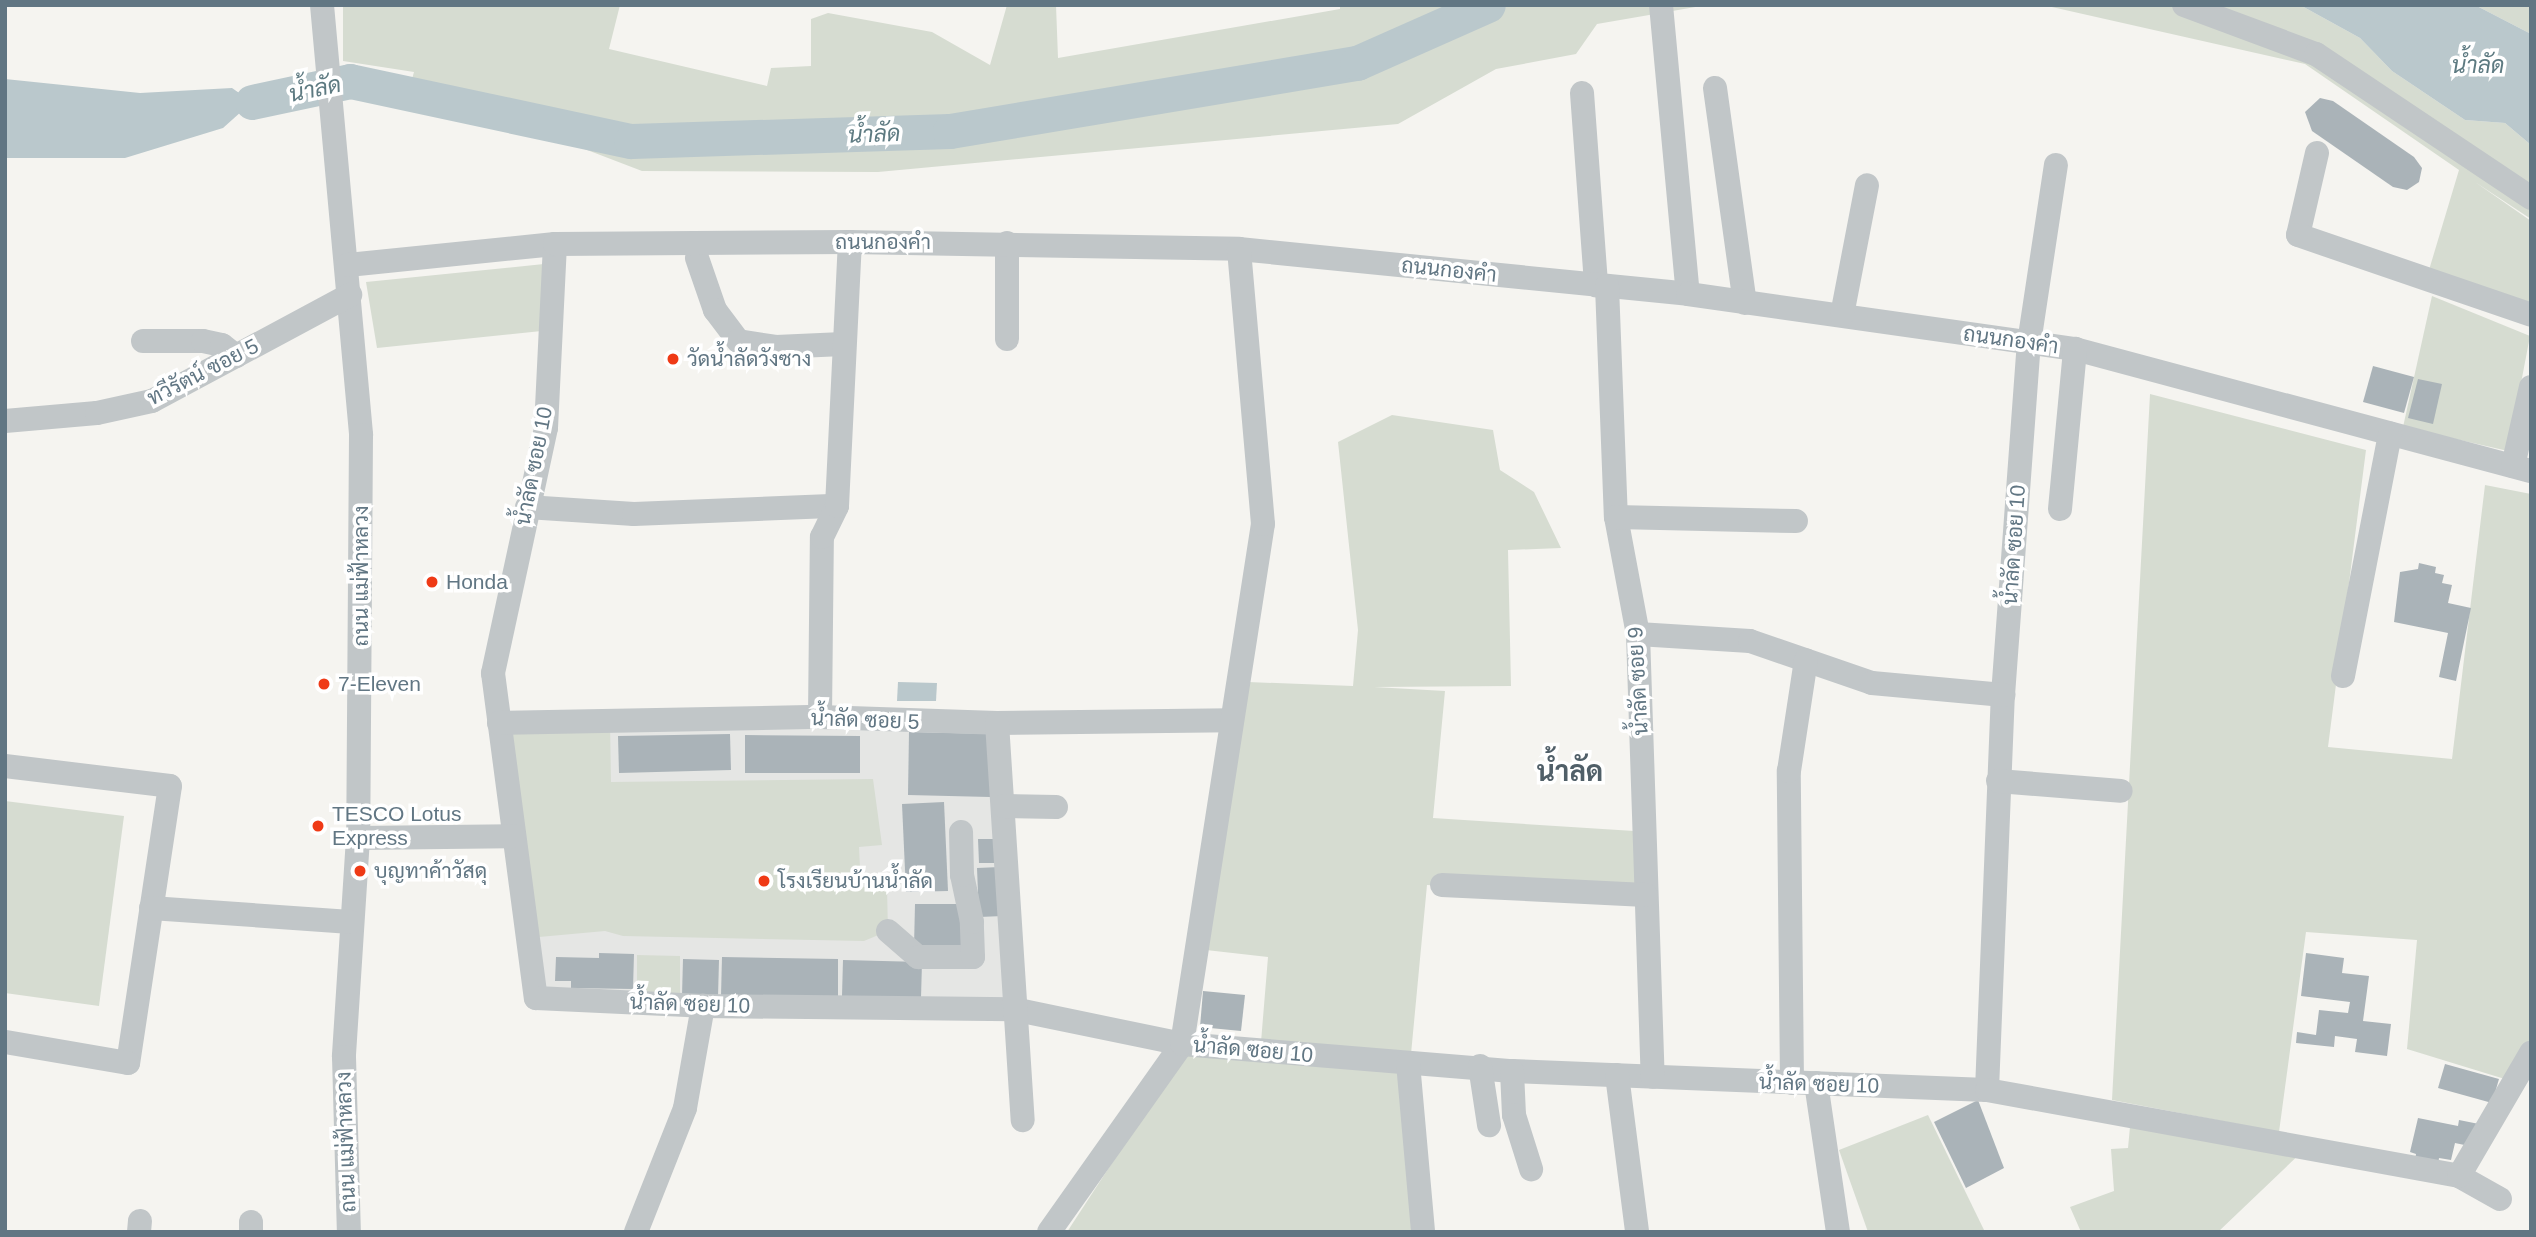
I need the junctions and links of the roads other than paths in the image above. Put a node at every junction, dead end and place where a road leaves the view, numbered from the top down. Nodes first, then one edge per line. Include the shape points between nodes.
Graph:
1 (1661, 5) edge
2 (2184, 5) edge
3 (322, 9) edge
4 (1715, 88) dead end
5 (1582, 93) dead end
6 (2317, 153) dead end
7 (2056, 165) dead end
8 (1867, 185) dead end
9 (2531, 198) edge
10 (850, 242) junction
11 (1007, 243) junction
12 (555, 244) junction
13 (1239, 249) junction
14 (697, 258) dead end
15 (348, 265) junction
16 (1602, 286) junction
17 (1688, 294) junction
18 (349, 295) junction
19 (1745, 303) junction
20 (1842, 314) junction
21 (2531, 315) edge
22 (1007, 339) dead end
23 (143, 341) dead end
24 (2029, 343) junction
25 (843, 344) junction
26 (2075, 349) junction
27 (236, 356) junction
28 (2531, 387) edge
29 (5, 421) edge
30 (2390, 434) junction
31 (2522, 469) edge
32 (837, 506) junction
33 (527, 507) junction
34 (2060, 509) dead end
35 (1616, 517) junction
36 (1796, 521) dead end
37 (1638, 634) junction
38 (1806, 660) junction
39 (2343, 676) dead end
40 (2003, 695) junction
41 (820, 717) junction
42 (1231, 720) junction
43 (499, 723) junction
44 (997, 723) junction
45 (5, 766) edge
46 (1998, 780) junction
47 (2121, 791) dead end
48 (1004, 806) junction
49 (1056, 807) dead end
50 (961, 832) dead end
51 (514, 836) junction
52 (358, 838) junction
53 (1442, 886) dead end
54 (1646, 895) junction
55 (151, 908) junction
56 (351, 922) junction
57 (888, 931) dead end
58 (703, 1006) junction
59 (1013, 1009) junction
60 (5, 1041) edge
61 (1182, 1044) junction
62 (2531, 1053) edge
63 (1408, 1063) junction
64 (1480, 1066) junction
65 (1513, 1071) junction
66 (1617, 1075) junction
67 (1653, 1077) junction
68 (1804, 1083) junction
69 (1987, 1090) junction
70 (1023, 1120) dead end
71 (1489, 1125) dead end
72 (1531, 1169) dead end
73 (2459, 1176) junction
74 (2500, 1199) dead end
75 (349, 1232) edge
76 (636, 1232) edge
77 (1049, 1232) edge
78 (1423, 1232) edge
79 (1637, 1232) edge
80 (1838, 1232) edge

1 - 17 street
2 - 9 street via 2316,54
3 - 15 street, ถนน แม่ฟ้าหลวง
4 - 19 street
5 - 16 street, น้ำลัด ซอย 9
6 - 21 street via 2298,235
7 - 24 street, น้ำลัด ซอย 10
8 - 20 street
10 - 11 street, ถนนกองคำ
10 - 12 street, ถนนกองคำ
10 - 25 street
11 - 13 street, ถนนกองคำ
11 - 22 street
12 - 15 street, ถนนกองคำ
12 - 33 street, น้ำลัด ซอย 10 via 546,428
13 - 16 street, ถนนกองคำ
13 - 42 street via 1263,524
14 - 25 street via 715,310 738,341 776,347
15 - 18 street, ถนน แม่ฟ้าหลวง
16 - 17 street, ถนนกองคำ
16 - 35 street, น้ำลัด ซอย 9
17 - 19 street, ถนนกองคำ
18 - 27 street, ทวีรัตน์ ซอย 5
18 - 52 street, ถนน แม่ฟ้าหลวง via 361,435
19 - 20 street, ถนนกองคำ
20 - 24 street, ถนนกองคำ
23 - 27 street via 203,341 222,345
24 - 26 street, ถนนกองคำ
24 - 40 street, น้ำลัด ซอย 10
25 - 32 street
26 - 30 street, ถนนกองคำ
26 - 34 street
27 - 29 street, ทวีรัตน์ ซอย 5 via 152,401 97,413
28 - 31 street
30 - 31 street, ถนนกองคำ
30 - 39 street
32 - 33 street via 634,513
32 - 41 street via 822,537
33 - 43 street, น้ำลัด ซอย 10 via 494,673
35 - 36 street
35 - 37 street, น้ำลัด ซอย 9
37 - 38 street via 1750,641
37 - 54 street, น้ำลัด ซอย 9
38 - 40 street via 1872,683
38 - 68 street via 1789,771
40 - 46 street, น้ำลัด ซอย 10
41 - 43 street, น้ำลัด ซอย 5
41 - 44 street, น้ำลัด ซอย 5
42 - 44 street, น้ำลัด ซอย 5
42 - 61 street
43 - 51 street, น้ำลัด ซอย 10
44 - 48 street
45 - 55 street via 170,786
46 - 47 street
46 - 69 street, น้ำลัด ซอย 10
48 - 49 street
48 - 59 street
50 - 57 street via 961,875 972,922 974,957 918,957
51 - 52 street
51 - 58 street, น้ำลัด ซอย 10 via 536,998
52 - 56 street, ถนน แม่ฟ้าหลวง
53 - 54 street
54 - 67 street, น้ำลัด ซอย 9
55 - 56 street
55 - 60 street via 128,1063
56 - 75 street, ถนน แม่ฟ้าหลวง via 344,1057
58 - 59 street, น้ำลัด ซอย 10
58 - 76 street via 685,1108
59 - 61 street, น้ำลัด ซอย 10
59 - 70 street
61 - 63 street, น้ำลัด ซอย 10
61 - 77 street
62 - 73 street
63 - 64 street, น้ำลัด ซอย 10
63 - 78 street
64 - 65 street, น้ำลัด ซอย 10
64 - 71 street
65 - 66 street, น้ำลัด ซอย 10
65 - 72 street via 1514,1115
66 - 67 street, น้ำลัด ซอย 10
66 - 79 street
67 - 68 street, น้ำลัด ซอย 10
68 - 69 street, น้ำลัด ซอย 10
68 - 80 street
69 - 73 street
73 - 74 street

